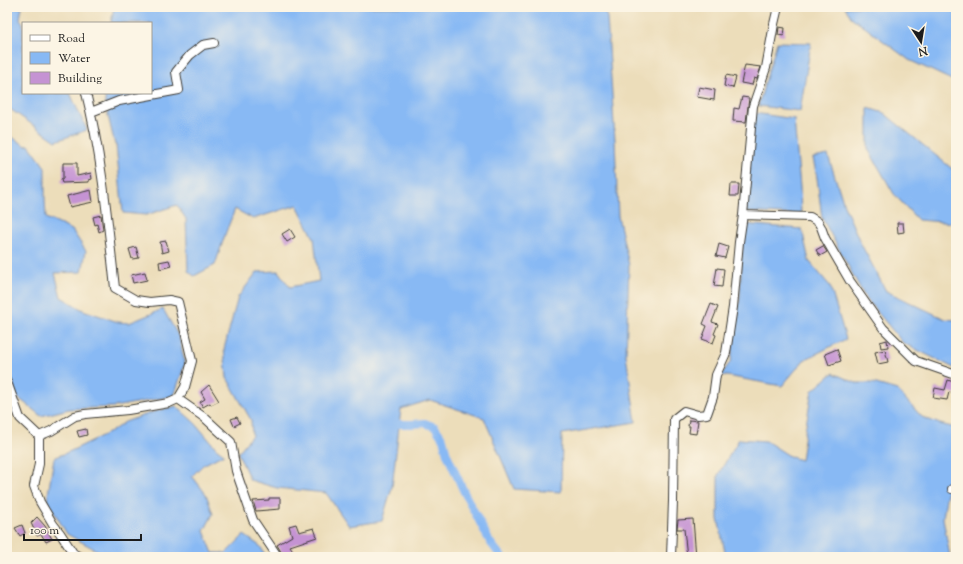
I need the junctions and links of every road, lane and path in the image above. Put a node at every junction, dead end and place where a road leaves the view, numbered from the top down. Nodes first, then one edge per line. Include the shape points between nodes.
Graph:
1 (778, 7) edge
2 (214, 43) dead end
3 (86, 94) edge
4 (91, 112) junction
5 (743, 215) junction
6 (956, 375) edge
7 (7, 382) edge
8 (178, 399) junction
9 (39, 436) junction
10 (80, 557) edge
11 (278, 557) edge
12 (671, 557) edge

1 - 5 street via 766,68 753,106
2 - 4 street via 204,45 190,55 176,72 179,90 119,101
3 - 4 street
4 - 8 street via 103,182 115,288 136,300 178,302 192,361 185,387
5 - 6 street via 810,217 818,222 850,281 883,328 916,361
5 - 12 street via 726,354 716,375 713,397 707,414 698,415 684,411 674,419
7 - 9 street via 20,418
8 - 9 street via 128,410 75,416 51,432
8 - 11 street via 205,418 231,442 236,471 253,520
9 - 10 street via 39,464 34,486 53,524 73,553

